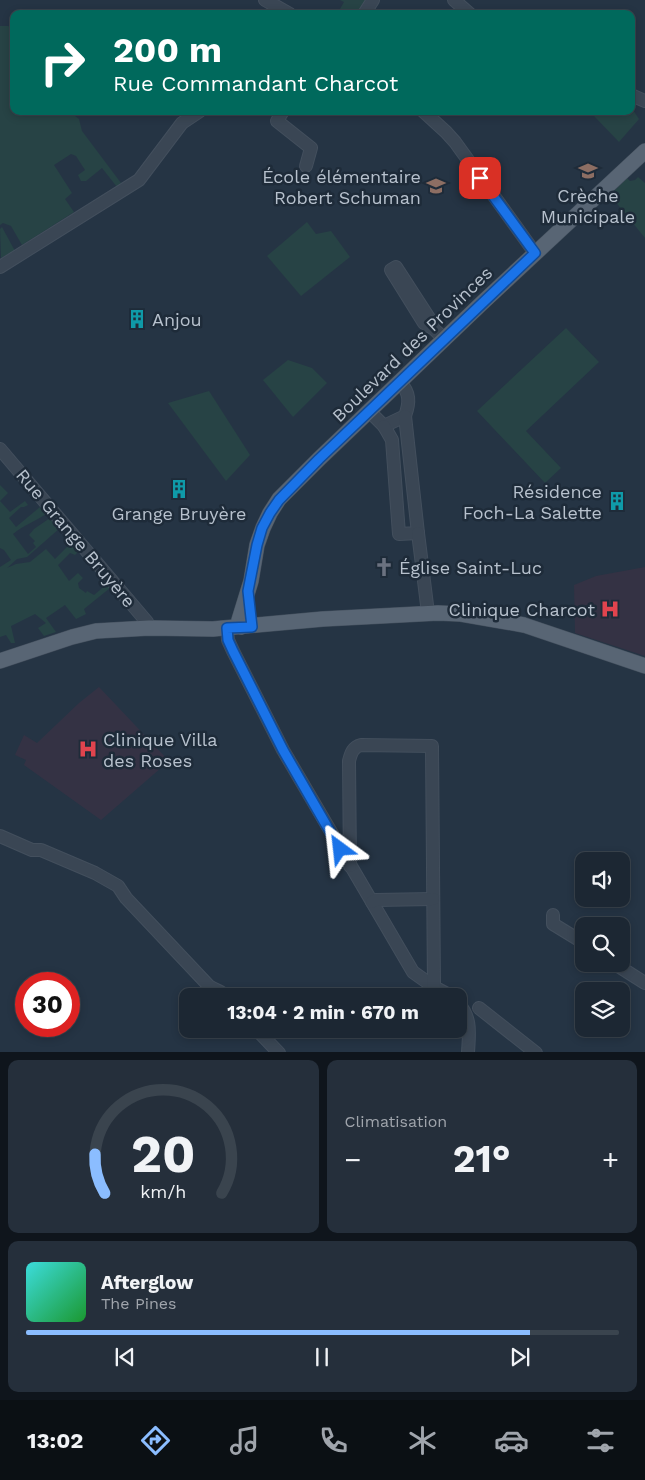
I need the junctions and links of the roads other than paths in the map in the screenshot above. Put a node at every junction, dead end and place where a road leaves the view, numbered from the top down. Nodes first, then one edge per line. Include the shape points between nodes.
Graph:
1 (265, 0) edge
2 (454, 0) edge
3 (275, 10) edge
4 (465, 10) edge
5 (194, 115) edge
6 (281, 115) edge
7 (427, 115) edge
8 (645, 151) edge
9 (306, 166) dead end
10 (535, 253) junction
11 (0, 267) edge
12 (400, 382) junction
13 (369, 411) junction
14 (405, 416) junction
15 (387, 431) junction
16 (408, 432) junction
17 (0, 450) edge
18 (418, 533) junction
19 (248, 591) junction
20 (428, 613) junction
21 (240, 627) junction
22 (149, 628) junction
23 (207, 629) junction
24 (0, 660) edge
25 (645, 666) edge
26 (0, 836) edge
27 (350, 866) junction
28 (433, 899) junction
29 (372, 902) junction
30 (553, 915) dead end
31 (575, 937) edge
32 (628, 972) edge
33 (645, 983) edge
34 (434, 987) joint
35 (212, 988) edge
36 (479, 1008) dead end
37 (467, 1016) edge
38 (265, 1038) edge
39 (278, 1052) edge
40 (468, 1052) edge
41 (536, 1052) edge

1 - 3 street
2 - 4 street
5 - 11 street via 182,123 139,180
6 - 9 street via 277,121 311,148
7 - 10 street via 455,142
8 - 10 main road, Boulevard des Provinces
10 - 12 main road, Boulevard des Provinces via 439,334
12 - 13 main road, Boulevard des Provinces
12 - 14 street via 409,396
13 - 15 street
13 - 19 main road, Boulevard des Provinces via 295,483 270,513 257,545
14 - 15 street
14 - 16 street
15 - 16 street
15 - 18 street via 399,534
16 - 18 street
17 - 22 street, Rue Grange Bruyère
18 - 20 street
19 - 21 main road, Boulevard des Provinces
19 - 23 main road, Boulevard des Provinces via 227,621
20 - 21 main road
20 - 25 main road via 461,614 524,625
21 - 23 main road
21 - 27 street via 228,640 233,651 283,750
22 - 23 main road
22 - 24 main road via 72,636
26 - 35 street via 96,873 118,886
27 - 28 street via 351,753 361,745 432,746
27 - 29 street
28 - 29 street
28 - 34 street
29 - 34 street via 413,972
30 - 31 street via 553,924
32 - 33 street
36 - 41 street
37 - 40 street
38 - 39 street

